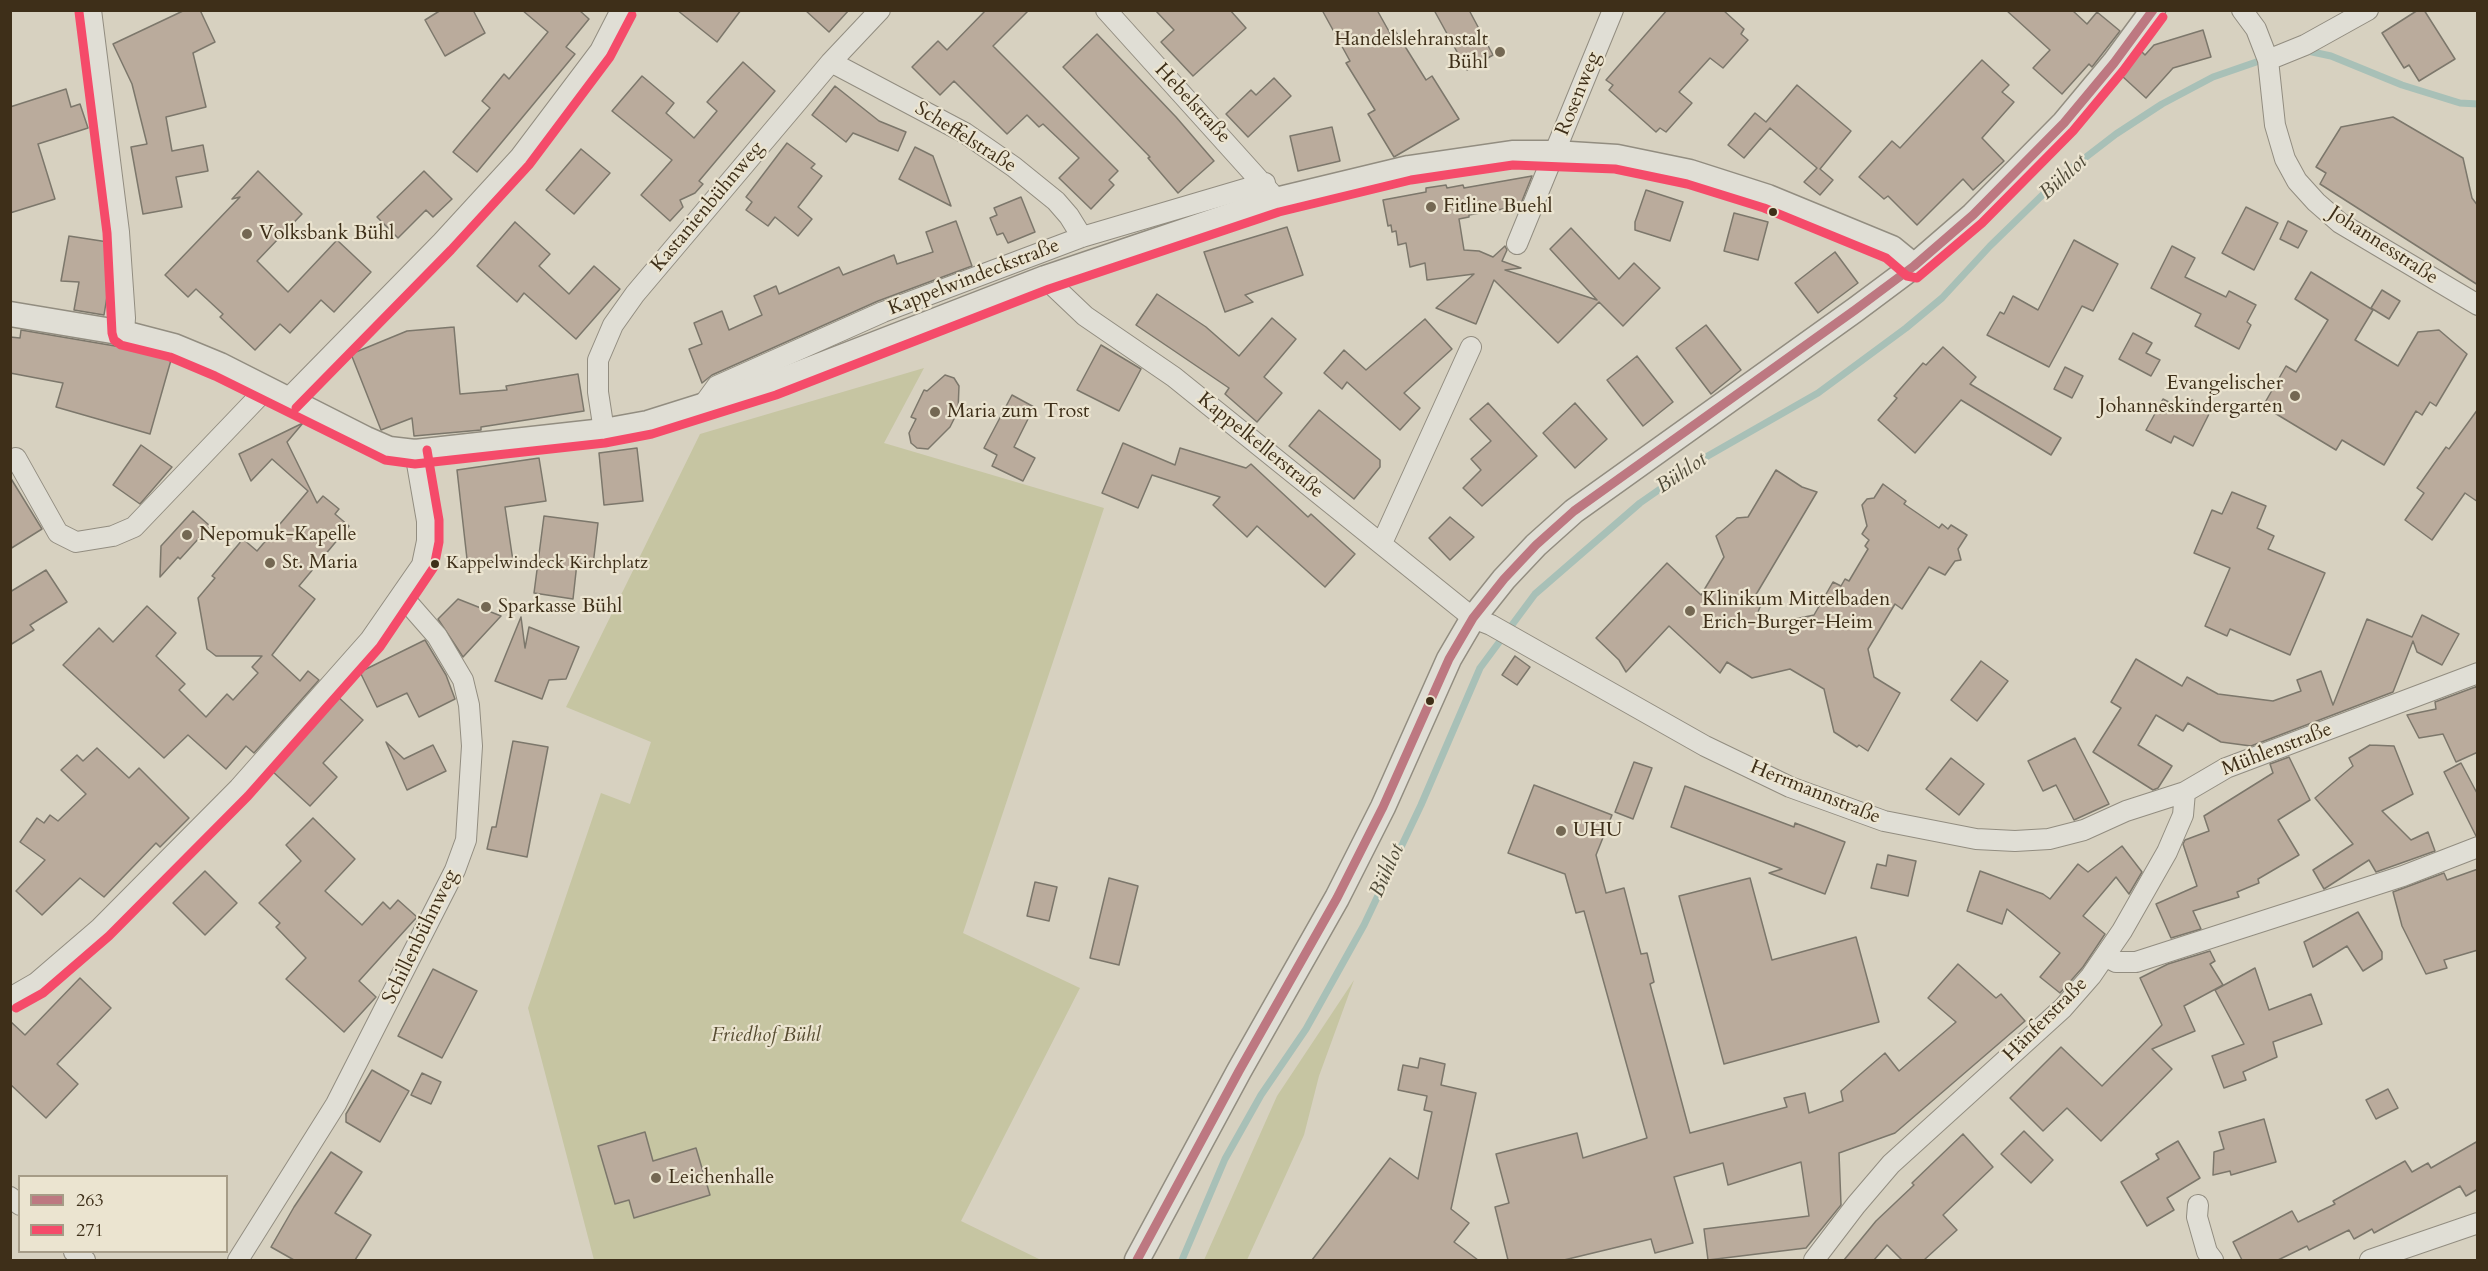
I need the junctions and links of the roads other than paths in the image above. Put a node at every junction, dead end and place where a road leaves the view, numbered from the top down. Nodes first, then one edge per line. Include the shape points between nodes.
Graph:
1 (91, 10) edge
2 (621, 10) edge
3 (880, 10) edge
4 (1106, 10) edge
5 (1613, 10) edge
6 (2153, 10) edge
7 (2242, 10) edge
8 (2368, 10) edge
9 (2268, 60) junction
10 (831, 62) junction
11 (1554, 153) junction
12 (1270, 191) junction
13 (1082, 237) junction
14 (1517, 244) dead end
15 (1914, 266) junction
16 (1045, 278) junction
17 (2478, 305) edge
18 (10, 314) edge
19 (124, 333) junction
20 (1471, 347) dead end
21 (277, 394) junction
22 (701, 408) junction
23 (604, 431) junction
24 (415, 452) junction
25 (16, 458) dead end
26 (1382, 543) junction
27 (402, 596) junction
28 (1482, 621) junction
29 (2478, 673) edge
30 (2185, 792) junction
31 (2478, 847) edge
32 (2105, 956) junction
33 (10, 998) edge
34 (2198, 1205) dead end
35 (2478, 1223) edge
36 (238, 1260) edge
37 (1137, 1260) edge
38 (1814, 1260) edge
39 (2213, 1260) edge
40 (2370, 1260) edge

1 - 19 street via 120,232
2 - 21 street via 600,51 520,157 442,242
3 - 10 street, Kastanienbühnweg
4 - 12 street, Hebelstraße
5 - 11 street, Rosenweg
6 - 15 street via 2064,123 1973,215
7 - 9 street, Johannesstraße via 2256,29
8 - 9 street via 2305,45
9 - 17 street, Johannesstraße via 2276,125 2285,159 2297,181 2340,223
10 - 13 street, Scheffelstraße via 965,133 1014,167 1056,201
10 - 23 street, Kastanienbühnweg via 613,325 598,360
11 - 12 street, Kappelwindeckstraße via 1512,153
11 - 14 street, Rosenweg
11 - 15 street, Kappelwindeckstraße via 1617,158 1679,170 1768,197 1892,249
12 - 13 street, Kappelwindeckstraße
12 - 16 street, Kappelwindeckstraße
13 - 22 street, Kappelwindeckstraße via 883,312 728,381 717,386
15 - 28 street via 1574,511 1504,579
16 - 22 street, Kappelwindeckstraße
16 - 26 street, Kappelkellerstraße via 1085,316 1174,377
18 - 19 street, Kappelwindeckstraße
19 - 21 street, Kappelwindeckstraße via 174,346
20 - 26 street
21 - 24 street, Kappelwindeckstraße via 389,449
21 - 25 street via 134,527 113,536 76,542 58,532
22 - 23 street, Kappelwindeckstraße
23 - 24 street, Kappelwindeckstraße
24 - 27 street via 427,541 422,565
26 - 28 street, Kappelkellerstraße
27 - 33 street via 370,640 239,788 100,928 36,983
27 - 36 street, Schillenbühnweg via 437,636 463,680 472,746 466,840 341,1095
28 - 30 street, Herrmannstraße via 1705,746 1790,787 1884,821 1976,839 2049,839
28 - 37 street via 1449,659 1383,807 1337,898
29 - 30 street, Mühlenstraße via 2226,768
30 - 32 street via 2183,815 2167,852
31 - 32 street via 2403,876 2136,962 2116,962
32 - 38 street, Hänferstraße via 2063,1008 1891,1164
34 - 39 street via 2207,1252
35 - 40 street

